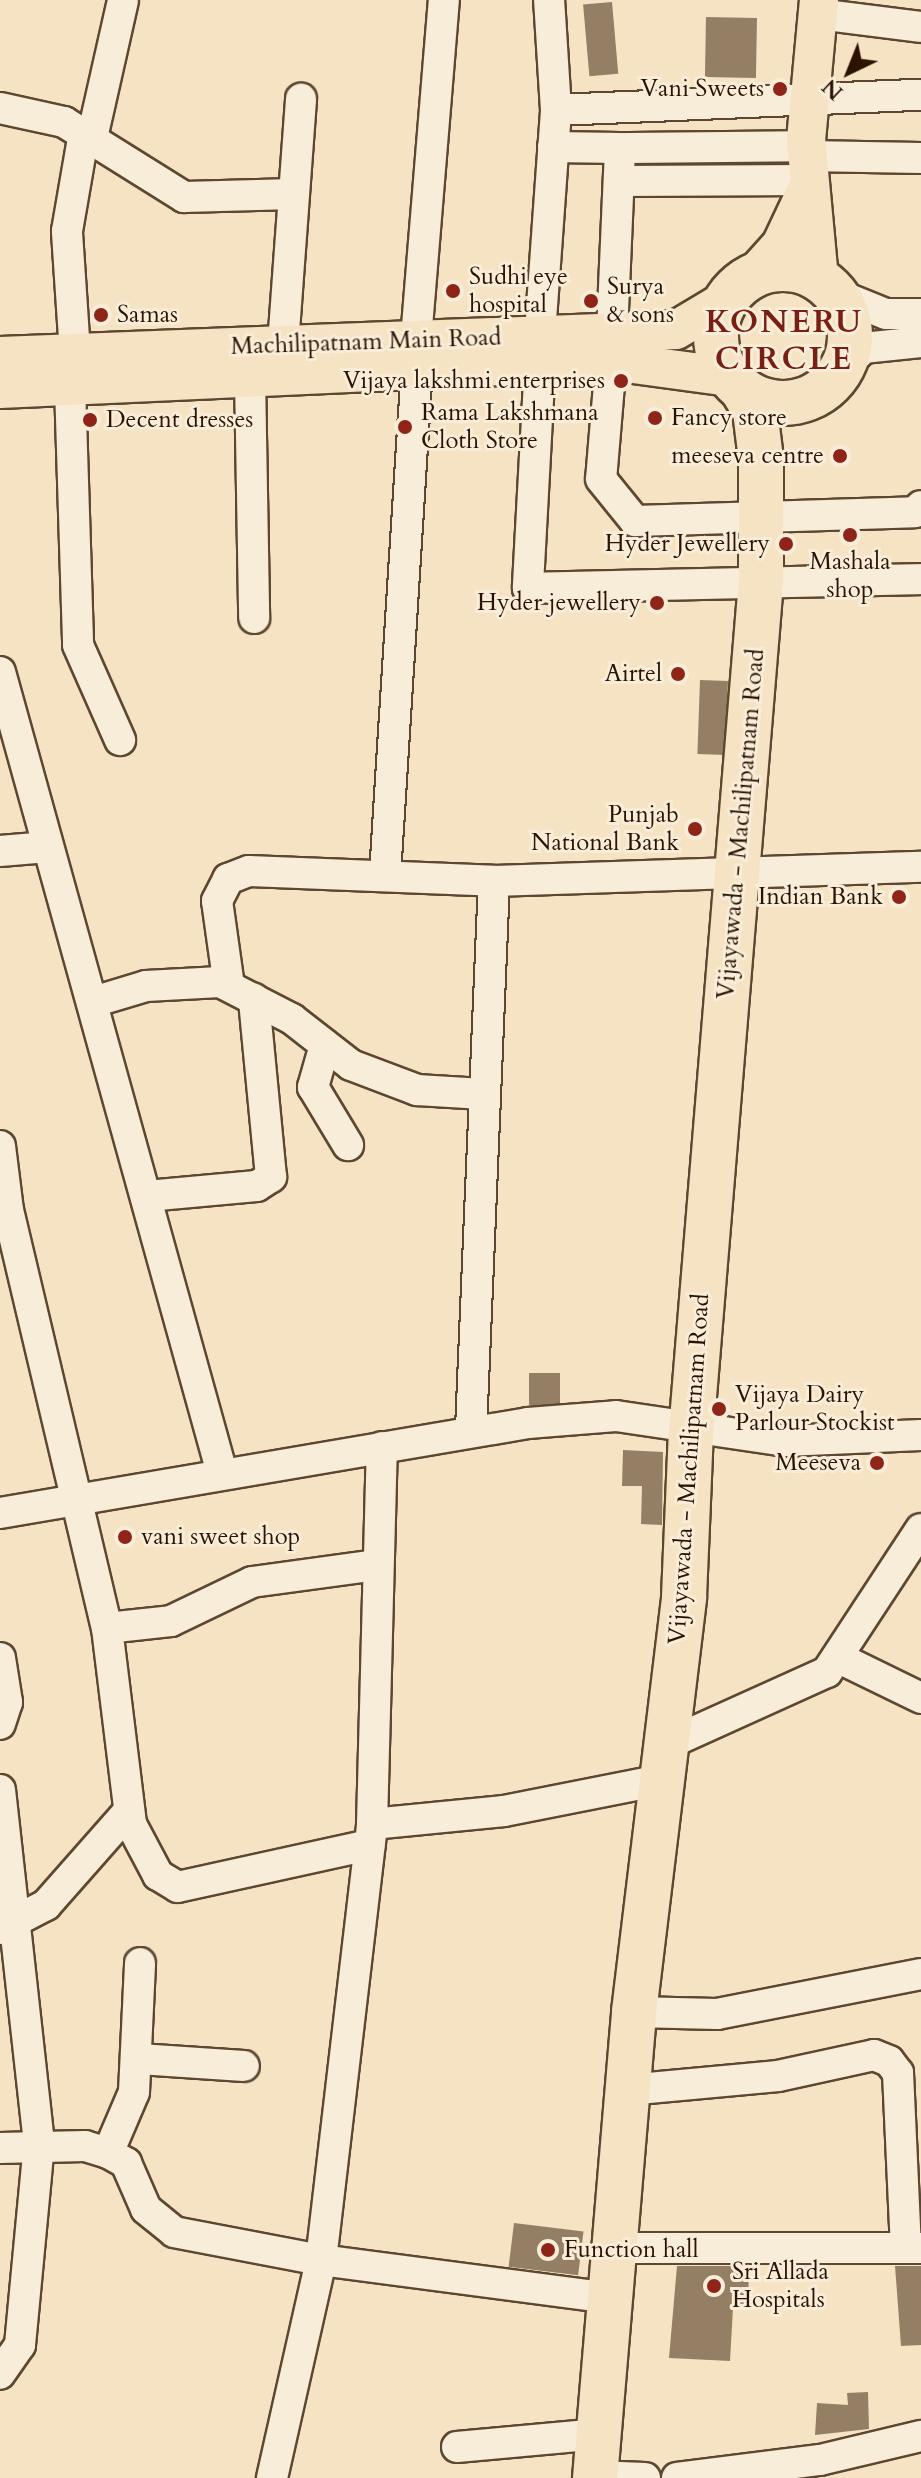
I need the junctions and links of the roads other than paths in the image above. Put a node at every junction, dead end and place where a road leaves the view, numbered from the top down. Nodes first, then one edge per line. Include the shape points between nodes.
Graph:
1 (123, 0) edge
2 (444, 0) edge
3 (549, 0) edge
4 (818, 7) edge
5 (921, 27) edge
6 (921, 95) edge
7 (809, 96) junction
8 (301, 99) dead end
9 (0, 108) edge
10 (556, 110) junction
11 (88, 136) junction
12 (553, 147) junction
13 (620, 148) junction
14 (921, 158) edge
15 (808, 167) junction
16 (622, 181) junction
17 (294, 194) junction
18 (827, 286) junction
19 (739, 288) junction
20 (921, 314) edge
21 (921, 342) edge
22 (283, 345) junction
23 (612, 347) junction
24 (540, 349) junction
25 (416, 353) junction
26 (0, 356) edge
27 (72, 370) junction
28 (840, 372) junction
29 (250, 377) junction
30 (736, 384) junction
31 (0, 389) edge
32 (791, 403) junction
33 (761, 459) junction
34 (921, 506) edge
35 (763, 517) junction
36 (921, 579) edge
37 (761, 582) junction
38 (254, 618) dead end
39 (0, 672) edge
40 (120, 740) dead end
41 (48, 847) junction
42 (0, 851) edge
43 (921, 867) edge
44 (385, 875) junction
45 (736, 878) junction
46 (494, 881) junction
47 (241, 992) junction
48 (93, 1002) junction
49 (325, 1045) junction
50 (483, 1094) junction
51 (348, 1145) dead end
52 (0, 1146) edge
53 (147, 1196) junction
54 (4, 1211) edge
55 (471, 1429) junction
56 (691, 1433) junction
57 (921, 1435) edge
58 (382, 1447) junction
59 (222, 1473) junction
60 (76, 1498) junction
61 (0, 1513) edge
62 (921, 1529) edge
63 (376, 1565) junction
64 (107, 1628) junction
65 (0, 1658) edge
66 (839, 1658) junction
67 (921, 1698) edge
68 (0, 1724) edge
69 (662, 1763) junction
70 (0, 1790) edge
71 (128, 1812) junction
72 (371, 1835) junction
73 (8, 1927) edge
74 (140, 1963) dead end
75 (921, 1974) edge
76 (634, 2012) junction
77 (139, 2059) junction
78 (244, 2066) dead end
79 (627, 2090) junction
80 (39, 2144) junction
81 (0, 2148) edge
82 (108, 2153) junction
83 (614, 2248) junction
84 (913, 2248) edge
85 (321, 2260) junction
86 (610, 2298) junction
87 (0, 2374) edge
88 (921, 2436) edge
89 (457, 2447) dead end
90 (596, 2463) edge
91 (737, 2475) edge
92 (272, 2478) edge
93 (645, 2478) edge
94 (677, 2478) edge

1 - 11 street
2 - 25 street
3 - 10 street
4 - 5 street
4 - 7 main road
6 - 7 street
7 - 10 street
7 - 15 main road
8 - 17 street
9 - 11 street via 29,110
10 - 12 street
11 - 17 street via 184,197
11 - 27 street via 67,231
12 - 13 street
12 - 24 street
13 - 15 street
13 - 16 street
14 - 15 street
15 - 16 street
15 - 18 main road
15 - 19 main road, Machilipatnam Main Road via 781,245
16 - 23 street
17 - 22 street
18 - 19 highway via 787,269
18 - 20 street via 886,314
18 - 28 highway via 851,332
19 - 23 main road, Machilipatnam Main Road via 676,330
19 - 30 highway via 715,340
21 - 28 street via 863,348
22 - 25 main road, Machilipatnam Main Road
22 - 27 main road, Machilipatnam Main Road
23 - 24 main road, Machilipatnam Main Road
23 - 30 main road, Machilipatnam Main Road
23 - 35 street via 601,479 635,521
24 - 25 main road, Machilipatnam Main Road
24 - 37 street via 528,588
25 - 29 main road, Machilipatnam Main Road
25 - 44 street
26 - 27 main road, Machilipatnam Main Road
27 - 29 main road, Machilipatnam Main Road
27 - 31 main road, Machilipatnam Main Road
27 - 40 street via 78,645
28 - 32 highway via 810,398
29 - 38 street
30 - 32 highway
30 - 33 highway, Vijayawada - Machilipatnam Road via 755,411
32 - 33 highway, Vijayawada - Machilipatnam Road via 778,414
33 - 35 highway, Vijayawada - Machilipatnam Road
34 - 35 street via 915,512
35 - 37 highway, Vijayawada - Machilipatnam Road
36 - 37 street
37 - 45 highway, Vijayawada - Machilipatnam Road
39 - 41 street
41 - 42 street
41 - 48 street
43 - 45 street
44 - 46 street
44 - 47 street via 249,871 228,879 217,901
45 - 46 street
45 - 56 highway, Vijayawada - Machilipatnam Road
46 - 50 street
47 - 48 street via 146,986
47 - 49 street
47 - 53 street via 271,1177 257,1186
48 - 53 street
49 - 50 street via 351,1065 417,1090
49 - 51 street via 313,1087
50 - 55 street
52 - 54 street
53 - 59 street
54 - 60 street
55 - 56 street via 616,1416 658,1419
55 - 58 street
56 - 57 street via 785,1441
56 - 69 highway, Vijayawada - Machilipatnam Road via 684,1597
58 - 59 street
58 - 63 street
59 - 60 street
60 - 61 street
60 - 64 street
62 - 66 street
63 - 64 street via 252,1582 171,1621
63 - 72 street
64 - 71 street
65 - 68 street via 7,1702
66 - 67 street
66 - 69 street via 810,1686
69 - 72 street via 504,1811
69 - 76 highway, Vijayawada - Machilipatnam Road
70 - 73 street
71 - 72 street via 158,1875 178,1887
71 - 73 street via 46,1905
72 - 85 street
73 - 80 street
74 - 77 street
75 - 76 street via 717,2014
76 - 79 highway, Vijayawada - Machilipatnam Road
77 - 78 street
77 - 82 street via 130,2108
79 - 83 highway, Vijayawada - Machilipatnam Road
79 - 84 street via 778,2076 874,2055 889,2061 898,2073
80 - 81 street
80 - 82 street
80 - 87 street via 20,2345
82 - 85 street via 126,2163 146,2209 174,2232
83 - 84 street
83 - 86 highway, Vijayawada - Machilipatnam Road
85 - 86 street
85 - 92 street
86 - 90 highway, Vijayawada - Machilipatnam Road
88 - 91 street
89 - 90 street
90 - 93 street
91 - 94 street

